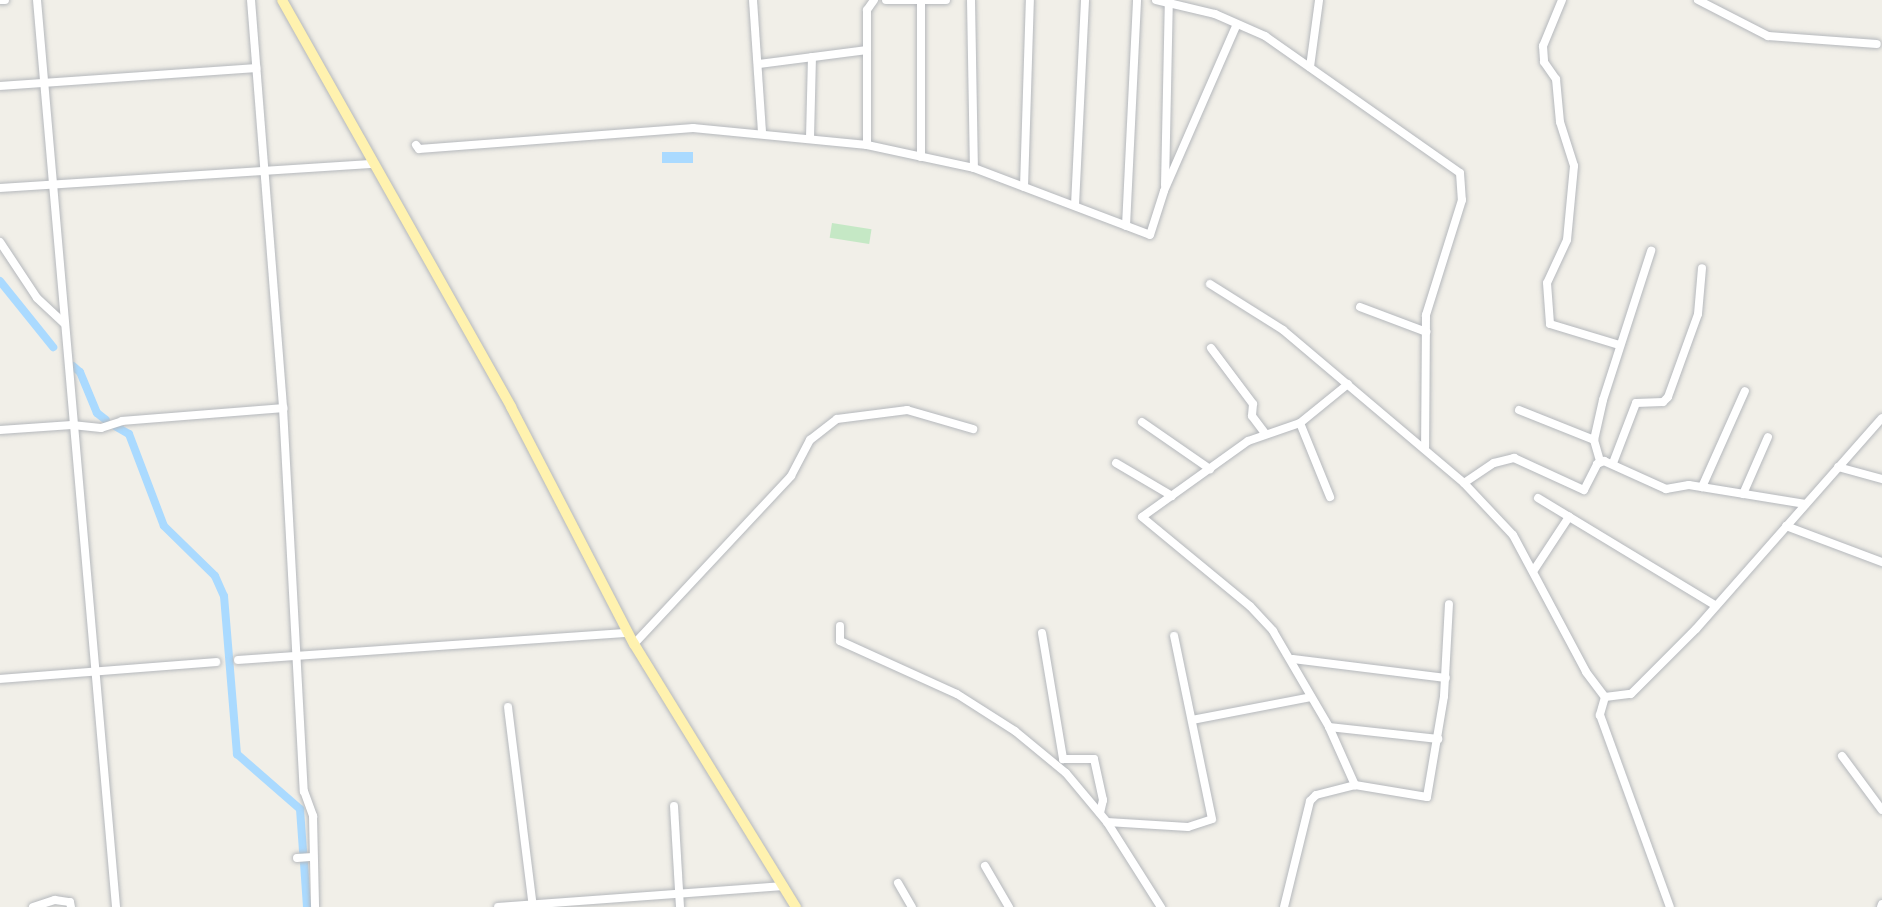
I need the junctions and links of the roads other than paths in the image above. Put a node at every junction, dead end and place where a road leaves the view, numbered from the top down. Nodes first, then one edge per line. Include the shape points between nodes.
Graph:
1 (0, 0) edge
2 (5, 0) edge
3 (36, 0) edge
4 (251, 0) edge
5 (282, 0) edge
6 (753, 0) edge
7 (874, 0) edge
8 (886, 0) edge
9 (921, 0) edge
10 (946, 0) edge
11 (971, 0) edge
12 (1030, 0) edge
13 (1085, 0) edge
14 (1137, 0) edge
15 (1156, 0) edge
16 (1319, 0) edge
17 (1562, 0) edge
18 (1698, 0) edge
19 (1169, 1) edge
20 (1237, 24) junction
21 (1877, 44) dead end
22 (867, 50) junction
23 (812, 57) junction
24 (759, 64) junction
25 (1310, 67) junction
26 (256, 68) junction
27 (44, 83) junction
28 (0, 86) edge
29 (762, 133) junction
30 (810, 138) junction
31 (416, 145) dead end
32 (867, 145) junction
33 (921, 157) junction
34 (374, 164) junction
35 (974, 168) junction
36 (265, 171) junction
37 (54, 184) junction
38 (1024, 187) junction
39 (0, 188) edge
40 (1164, 191) junction
41 (1075, 205) junction
42 (1126, 226) junction
43 (0, 242) edge
44 (1651, 251) dead end
45 (1702, 268) dead end
46 (1210, 284) dead end
47 (1360, 307) dead end
48 (64, 323) junction
49 (1426, 332) junction
50 (1619, 345) junction
51 (1211, 348) dead end
52 (1348, 384) junction
53 (1745, 391) dead end
54 (283, 408) junction
55 (1519, 410) dead end
56 (1882, 418) edge
57 (1142, 422) dead end
58 (1300, 423) junction
59 (72, 425) junction
60 (973, 429) dead end
61 (0, 430) edge
62 (1265, 433) junction
63 (1768, 437) dead end
64 (1594, 440) junction
65 (1425, 447) junction
66 (1600, 461) junction
67 (1613, 462) junction
68 (1116, 464) dead end
69 (1838, 467) junction
70 (1210, 469) junction
71 (1882, 479) edge
72 (1464, 483) junction
73 (1702, 487) junction
74 (1743, 494) junction
75 (1172, 496) junction
76 (1330, 497) dead end
77 (1538, 498) dead end
78 (1805, 504) junction
79 (1569, 517) junction
80 (1786, 526) junction
81 (1882, 562) edge
82 (1534, 570) junction
83 (1449, 604) dead end
84 (1716, 606) junction
85 (840, 626) dead end
86 (628, 633) junction
87 (1042, 633) dead end
88 (1174, 636) dead end
89 (634, 645) junction
90 (297, 656) junction
91 (1293, 659) junction
92 (238, 660) dead end
93 (216, 662) dead end
94 (94, 672) junction
95 (1446, 678) junction
96 (0, 679) edge
97 (1605, 697) junction
98 (1311, 698) junction
99 (508, 707) dead end
100 (1192, 720) junction
101 (1329, 727) junction
102 (1438, 739) junction
103 (1842, 756) dead end
104 (1355, 785) junction
105 (674, 806) dead end
106 (1882, 810) edge
107 (1100, 813) junction
108 (1107, 822) junction
109 (313, 857) junction
110 (297, 858) dead end
111 (985, 866) dead end
112 (898, 883) dead end
113 (783, 886) junction
114 (679, 895) junction
115 (533, 906) edge
116 (33, 907) edge
117 (71, 907) edge
118 (116, 907) edge
119 (315, 907) edge
120 (498, 907) edge
121 (680, 907) edge
122 (796, 907) edge
123 (912, 907) edge
124 (1009, 907) edge
125 (1161, 907) edge
126 (1284, 907) edge
127 (1670, 907) edge

1 - 2 street
3 - 27 street
4 - 26 street
5 - 34 main road
6 - 24 street
7 - 22 street via 867,10
8 - 9 street
9 - 10 street
9 - 33 street
11 - 35 street
12 - 38 street
13 - 41 street
14 - 42 street
15 - 19 street
16 - 25 street
17 - 50 street via 1543,46 1544,62 1556,79 1560,122 1574,166 1567,240 1547,283 1550,324
18 - 21 street via 1768,36
19 - 20 street
19 - 40 street
20 - 25 street
20 - 40 street
22 - 23 street
22 - 32 street
23 - 24 street
23 - 30 street
24 - 29 street
25 - 49 street via 1460,173 1462,200 1439,266
26 - 27 street
26 - 36 street
27 - 28 street
27 - 37 street
29 - 30 street
29 - 31 street via 693,128 419,149
30 - 32 street
32 - 33 street
33 - 35 street
34 - 36 street
34 - 86 main road via 511,407
35 - 38 street
36 - 37 street
36 - 54 street
37 - 39 street
37 - 48 street
38 - 41 street
40 - 42 street via 1150,235
41 - 42 street
43 - 48 street via 37,297
44 - 50 street
45 - 67 street via 1698,314 1668,397 1663,402 1636,403
46 - 52 street via 1282,330
47 - 49 street
48 - 59 street
49 - 65 street
50 - 64 street
51 - 62 street via 1253,404 1252,416
52 - 58 street
52 - 65 street
53 - 73 street
54 - 59 street via 122,421 101,428
54 - 90 street
55 - 64 street
56 - 69 street
57 - 70 street
58 - 62 street
58 - 76 street
59 - 61 street
59 - 94 street
60 - 89 street via 907,410 837,419 810,440 791,476
62 - 70 street
63 - 74 street
64 - 66 street
65 - 72 street
66 - 67 street
66 - 72 street via 1584,490 1514,458 1494,463
67 - 73 street via 1666,489
68 - 75 street
69 - 71 street
69 - 78 street
70 - 75 street
72 - 82 street via 1513,535
73 - 74 street
74 - 78 street
75 - 91 street via 1143,514 1143,519 1250,606
77 - 79 street
78 - 80 street
79 - 82 street
79 - 84 street
80 - 81 street
80 - 84 street
82 - 97 street via 1586,672
83 - 95 street
84 - 97 street via 1631,694
85 - 107 street via 840,640 957,694 1015,731 1066,773
86 - 89 main road
86 - 90 street
87 - 107 street via 1063,759 1094,759 1103,800
88 - 100 street
89 - 113 main road
90 - 92 street
90 - 109 street via 304,791 313,816
91 - 95 street
91 - 98 street
93 - 94 street
94 - 96 street
94 - 118 street
95 - 102 street
97 - 127 street via 1600,715
98 - 100 street
98 - 101 street
99 - 115 street
100 - 108 street via 1212,815 1210,823 1188,827
101 - 102 street
101 - 104 street
102 - 104 street via 1427,797
103 - 106 street
104 - 126 street via 1316,795 1310,801
105 - 114 street
107 - 108 street
108 - 125 street
109 - 110 street
109 - 119 street
111 - 124 street
112 - 123 street
113 - 114 street
113 - 122 main road
114 - 115 street
114 - 121 street
115 - 120 street
116 - 117 street via 55,900 70,902

